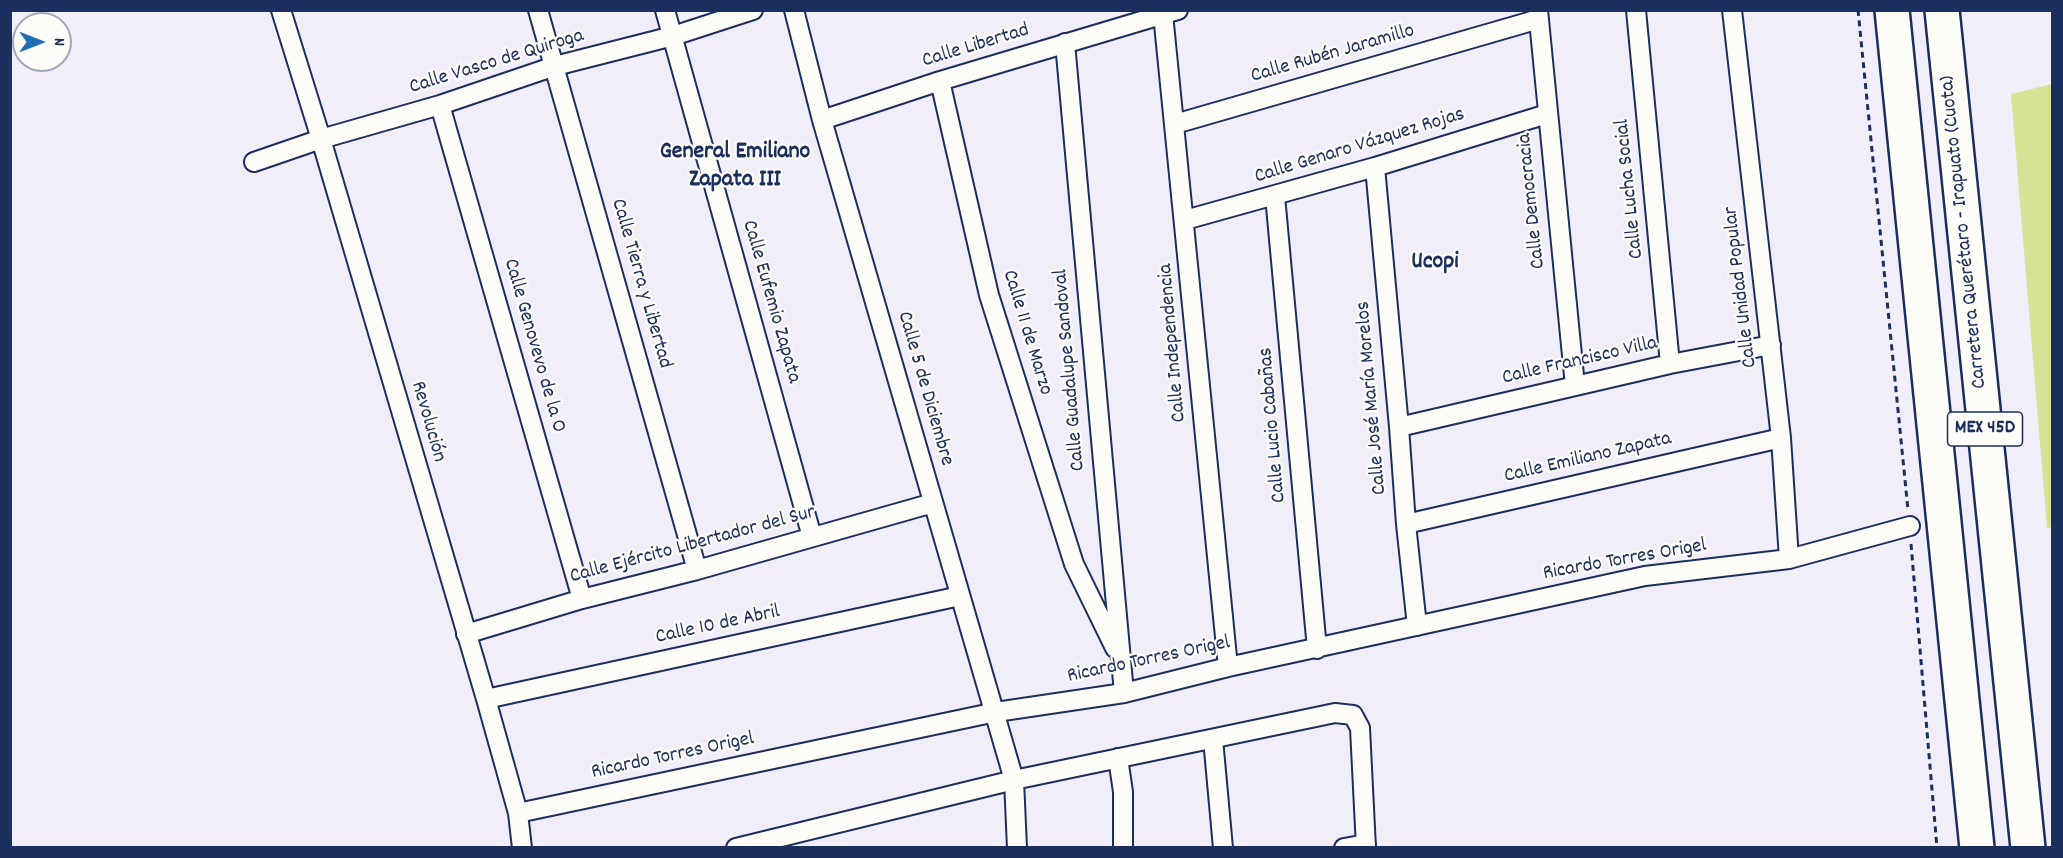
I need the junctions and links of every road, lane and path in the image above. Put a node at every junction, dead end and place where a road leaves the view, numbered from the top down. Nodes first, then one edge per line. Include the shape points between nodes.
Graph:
1 (280, 10) edge
2 (538, 10) edge
3 (664, 10) edge
4 (753, 10) edge
5 (794, 10) edge
6 (1636, 10) edge
7 (1732, 10) edge
8 (1858, 10) edge
9 (1892, 10) edge
10 (1942, 10) edge
11 (1171, 13) edge
12 (1539, 15) edge
13 (673, 36) junction
14 (1065, 43) junction
15 (555, 66) junction
16 (940, 81) junction
17 (440, 105) junction
18 (1547, 114) junction
19 (822, 120) junction
20 (1175, 124) junction
21 (321, 139) junction
22 (254, 162) dead end
23 (1375, 166) junction
24 (1275, 196) junction
25 (1185, 220) junction
26 (1771, 345) junction
27 (1670, 364) junction
28 (1575, 386) junction
29 (1399, 427) junction
30 (1781, 438) junction
31 (933, 503) junction
32 (1406, 524) junction
33 (1910, 526) junction
34 (812, 537) junction
35 (1789, 559) junction
36 (697, 570) junction
37 (960, 597) junction
38 (582, 599) junction
39 (1417, 626) junction
40 (466, 634) junction
41 (1317, 649) junction
42 (1119, 657) junction
43 (1228, 667) junction
44 (1124, 693) junction
45 (486, 699) junction
46 (996, 712) junction
47 (1213, 738) junction
48 (1118, 758) junction
49 (1014, 780) junction
50 (518, 813) junction
51 (1366, 846) edge
52 (522, 848) edge
53 (736, 848) edge
54 (1017, 848) edge
55 (1123, 848) edge
56 (1223, 848) edge
57 (1344, 848) edge
58 (1937, 848) edge
59 (1977, 848) edge
60 (2028, 848) edge

1 - 21 street, Revolución
2 - 15 street, Calle Tierra y Libertad
3 - 13 street, Calle Eufemio Zapata
4 - 13 street, Calle Vasco de Quiroga
5 - 19 street, Calle 5 de Diciembre
6 - 27 street, Calle Lucha Social
7 - 26 street, Calle Unidad Popular
8 - 33 path
9 - 59 highway, MEX 45D
10 - 60 highway, Carretera Querétaro - Irapuato (Cuota) / MEX 45D
11 - 14 street, Calle Libertad
11 - 20 street, Calle Independencia
12 - 18 street, Calle Democracia
12 - 20 street, Calle Rubén Jaramillo
13 - 15 street, Calle Vasco de Quiroga
13 - 34 street, Calle Eufemio Zapata
14 - 16 street, Calle Libertad
14 - 42 street, Calle Guadalupe Sandoval
15 - 17 street, Calle Vasco de Quiroga
15 - 36 street, Calle Tierra y Libertad
16 - 19 street, Calle Libertad
16 - 42 street, Calle 11 de Marzo via 989,296 1074,564
17 - 21 street, Calle Vasco de Quiroga
17 - 38 street, Calle Genovevo de la O
18 - 23 street, Calle Genaro Vázquez Rojas
18 - 28 street, Calle Democracia
19 - 31 street, Calle 5 de Diciembre
20 - 25 street, Calle Independencia
21 - 22 street, Calle Vasco de Quiroga
21 - 40 street, Revolución
23 - 24 street, Calle Genaro Vázquez Rojas
23 - 29 street, Calle José María Morelos
24 - 25 street, Calle Genaro Vázquez Rojas
24 - 41 street, Calle Lucio Cabañas
25 - 43 street, Calle Independencia
26 - 27 street, Calle Francisco Villa
26 - 30 street, Calle Unidad Popular
27 - 28 street, Calle Francisco Villa
28 - 29 street, Calle Francisco Villa
29 - 32 street, Calle José María Morelos
30 - 32 street, Calle Emiliano Zapata
30 - 35 street, Calle Unidad Popular
31 - 34 street, Calle Ejército Libertador del Sur
31 - 37 street, Calle 5 de Diciembre
32 - 39 street, Calle José María Morelos
33 - 35 street, Ricardo Torres Origel
33 - 58 path
34 - 36 street, Calle Ejército Libertador del Sur
35 - 39 street, Ricardo Torres Origel via 1645,576
36 - 38 street, Calle Ejército Libertador del Sur
37 - 45 street, Calle 10 de Abril
37 - 46 street, Calle 5 de Diciembre
38 - 40 street, Calle Ejército Libertador del Sur
39 - 41 street, Ricardo Torres Origel
40 - 45 street, Revolución
41 - 43 street, Ricardo Torres Origel
42 - 44 street, Calle Guadalupe Sandoval
43 - 44 street, Ricardo Torres Origel
44 - 46 street, Ricardo Torres Origel
45 - 50 street, Revolución
46 - 49 street, Calle 5 de Diciembre
46 - 50 street, Ricardo Torres Origel
47 - 48 street
47 - 51 street via 1335,713 1353,714 1360,728
47 - 56 street
48 - 49 street
48 - 55 street via 1123,792
49 - 53 street
49 - 54 street, Calle 5 de Diciembre
50 - 52 street, Revolución
51 - 57 street

